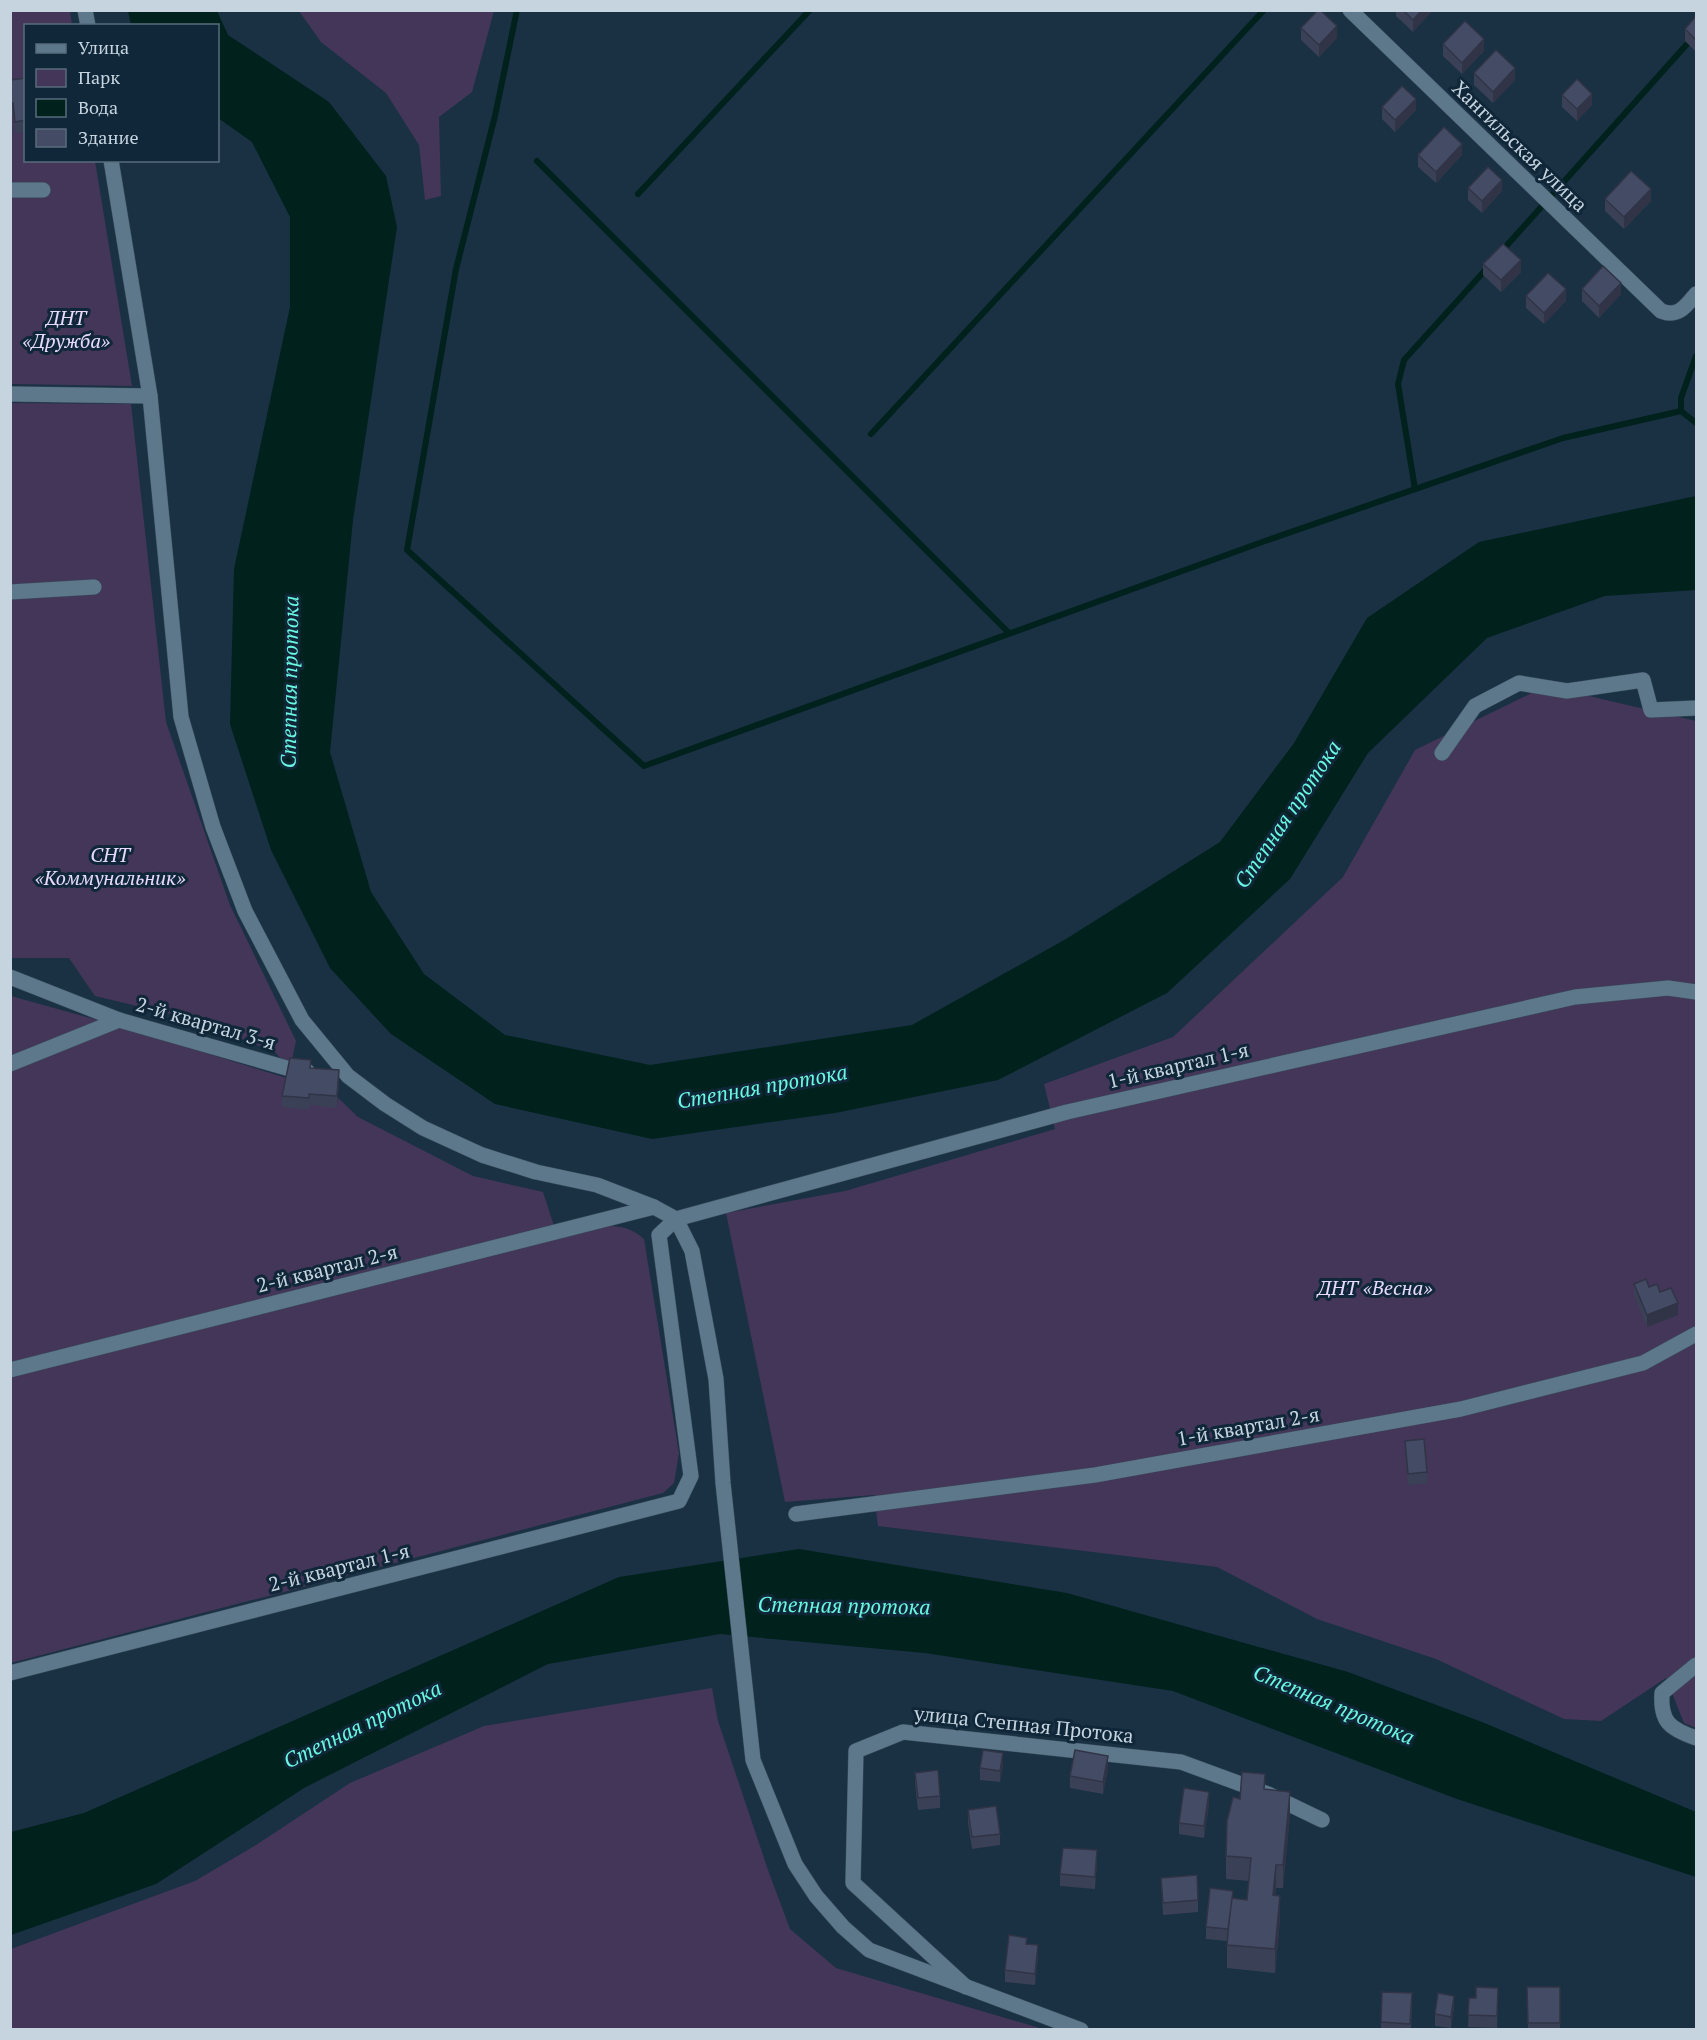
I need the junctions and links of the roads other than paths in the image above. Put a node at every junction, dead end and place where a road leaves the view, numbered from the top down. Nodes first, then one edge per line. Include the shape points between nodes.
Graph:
1 (1350, 10) edge
2 (111, 162) edge
3 (10, 190) edge
4 (43, 190) dead end
5 (1696, 294) edge
6 (10, 394) edge
7 (150, 396) junction
8 (94, 587) dead end
9 (10, 592) edge
10 (1696, 708) edge
11 (1442, 753) dead end
12 (10, 977) edge
13 (1696, 992) edge
14 (119, 1020) junction
15 (10, 1064) edge
16 (348, 1076) junction
17 (654, 1207) junction
18 (676, 1219) junction
19 (1696, 1334) edge
20 (10, 1370) edge
21 (796, 1514) dead end
22 (1696, 1665) edge
23 (10, 1673) edge
24 (1696, 1738) edge
25 (1322, 1820) dead end
26 (968, 1989) junction
27 (1081, 2030) edge

1 - 5 street, Хангильская улица via 1661,311 1678,313
2 - 7 street
3 - 4 street
6 - 7 street
7 - 16 street via 181,717 213,827 246,911 302,1020
8 - 9 street
10 - 11 street via 1650,710 1643,680 1567,691 1519,683 1475,706
12 - 14 street
13 - 18 street, 1-й квартал 1-я via 1668,988 1575,997 1066,1112
14 - 15 street, 2-й квартал 3-я
14 - 16 street, 2-й квартал 3-я via 290,1070
16 - 17 street via 423,1128 482,1155 597,1185
17 - 18 street
17 - 20 street, 2-й квартал 2-я
18 - 23 street, 2-й квартал 1-я via 659,1235 691,1476 679,1500
18 - 26 street via 692,1251 716,1379 753,1760 795,1864 843,1927 869,1950
19 - 21 street, 1-й квартал 2-я via 1642,1363 1461,1409 1095,1475
22 - 24 street via 1662,1692 1661,1707 1676,1731
25 - 26 street, улица Степная Протока via 1268,1794 1181,1762 903,1732 856,1751 853,1883
26 - 27 street

